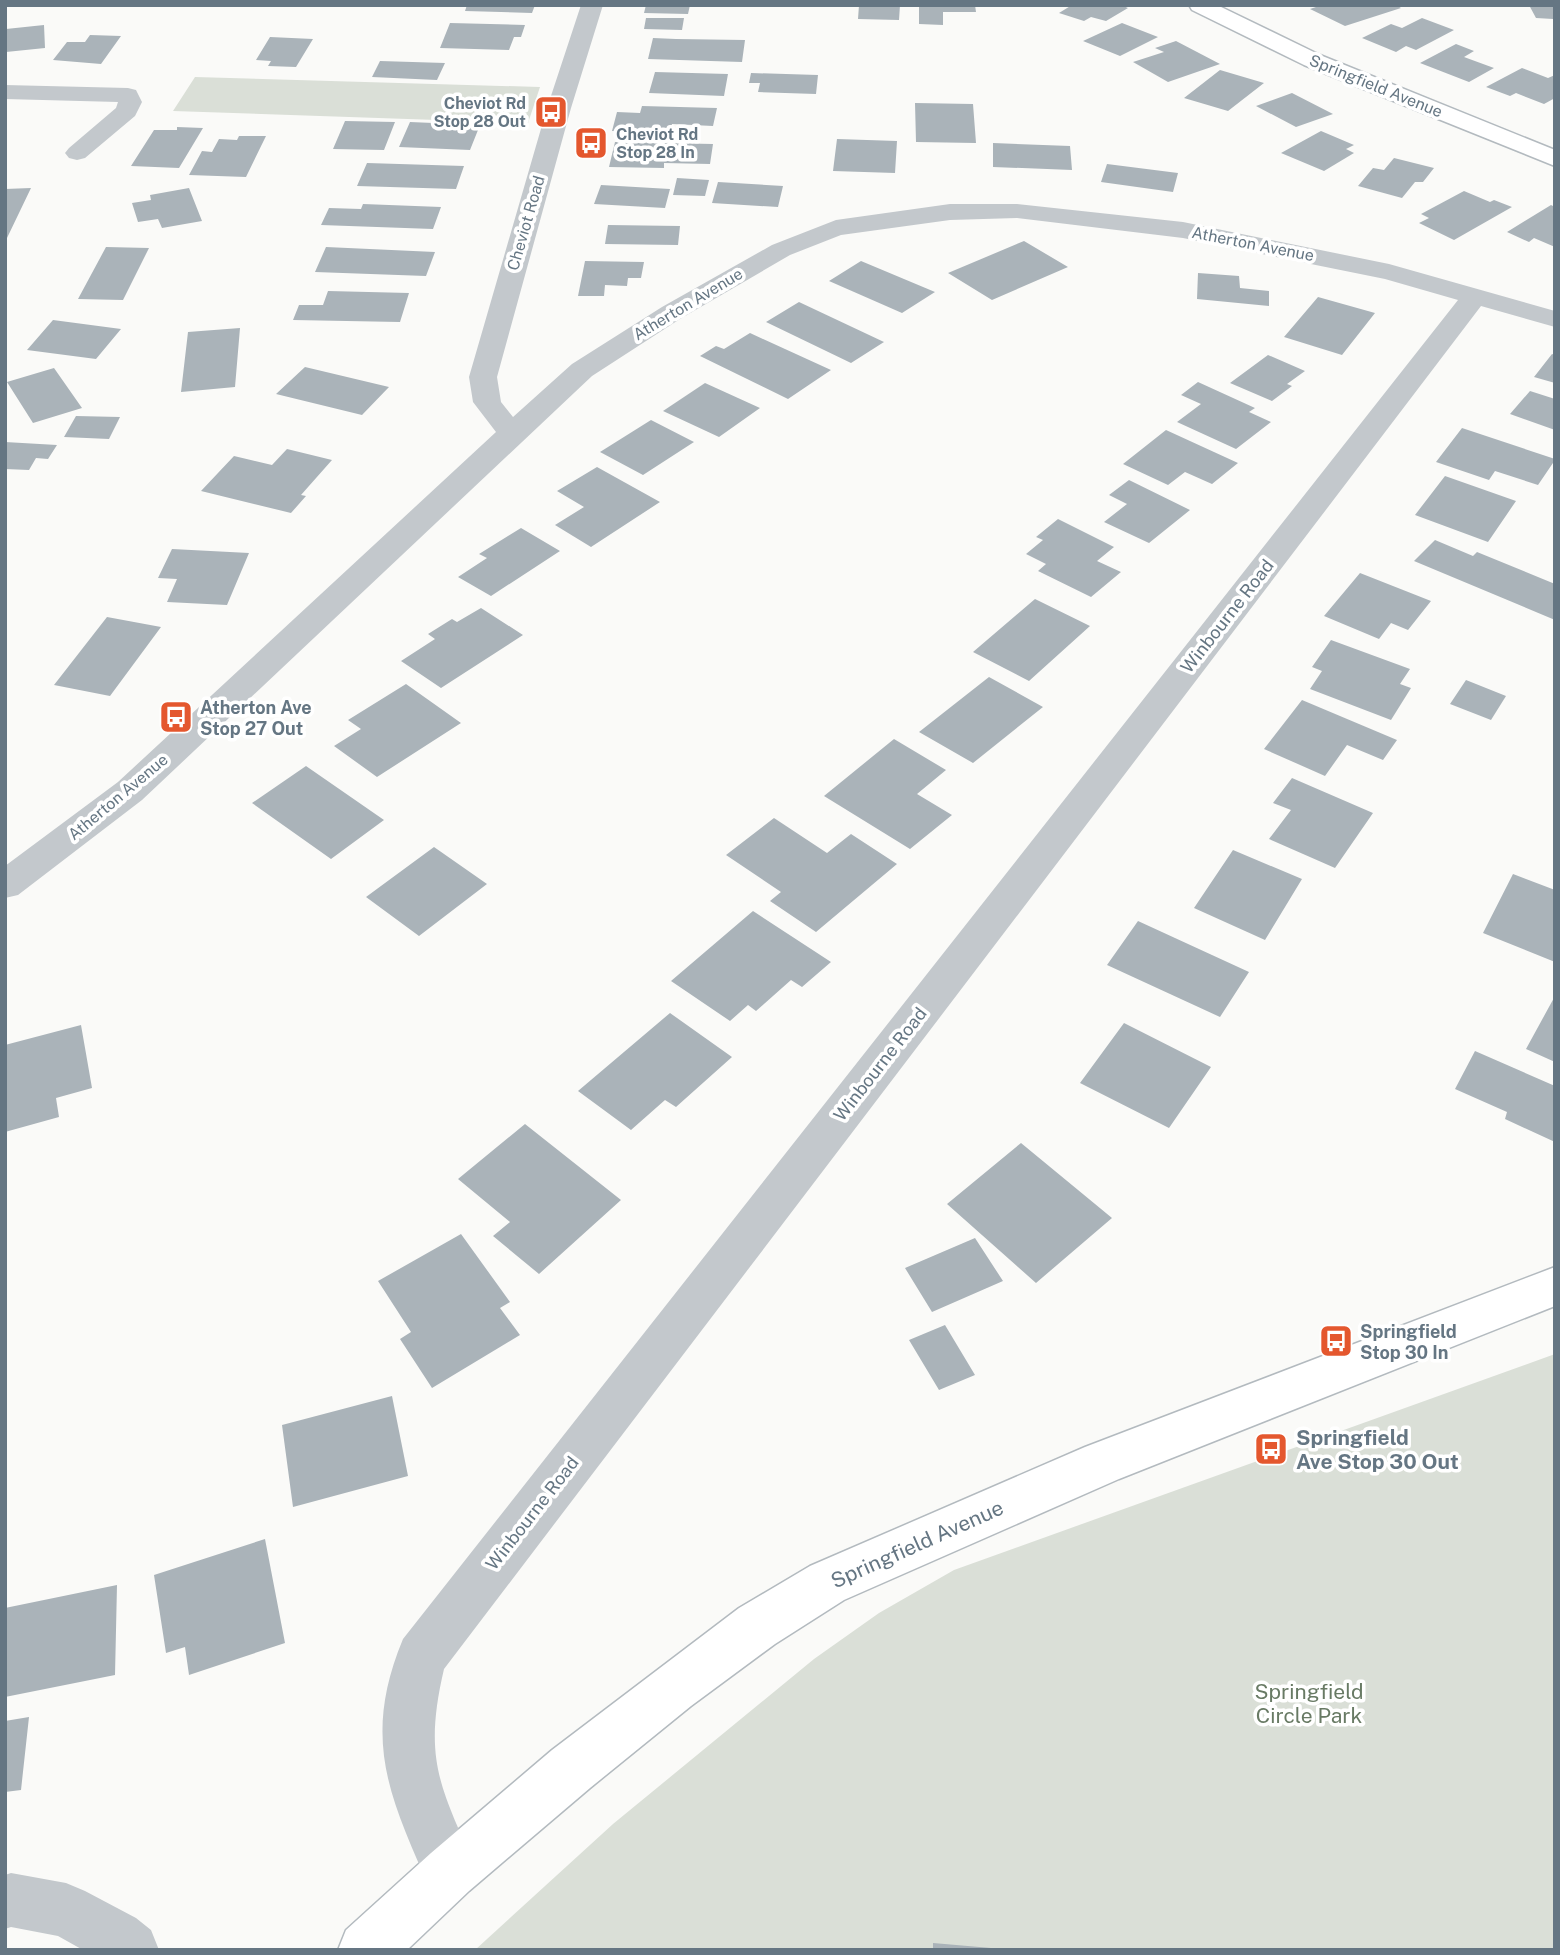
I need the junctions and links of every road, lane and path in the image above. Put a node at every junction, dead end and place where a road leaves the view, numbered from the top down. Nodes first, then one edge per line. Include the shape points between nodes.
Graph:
1 (593, 5) edge
2 (1200, 5) edge
3 (5, 92) edge
4 (77, 153) dead end
5 (1555, 159) edge
6 (1476, 295) junction
7 (1555, 318) edge
8 (513, 432) junction
9 (5, 885) edge
10 (1555, 1286) edge
11 (450, 1872) junction
12 (5, 1902) edge
13 (131, 1950) edge
14 (366, 1950) edge

1 - 8 street, Cheviot Road via 558,108 482,377 483,398
2 - 5 street, Springfield Avenue via 1312,60
3 - 4 street via 128,94 127,111
6 - 7 street, Atherton Avenue
6 - 8 street, Atherton Avenue via 1389,272 1183,230 1086,217 981,210 868,222 806,238 714,286 583,370
6 - 11 street, Winbourne Road via 421,1657 410,1708 408,1752 417,1799
8 - 9 street, Atherton Avenue via 130,791
10 - 11 street, Springfield Avenue via 1102,1463 827,1583 757,1626 673,1688
11 - 14 street, Springfield Avenue
12 - 13 street via 66,1910

